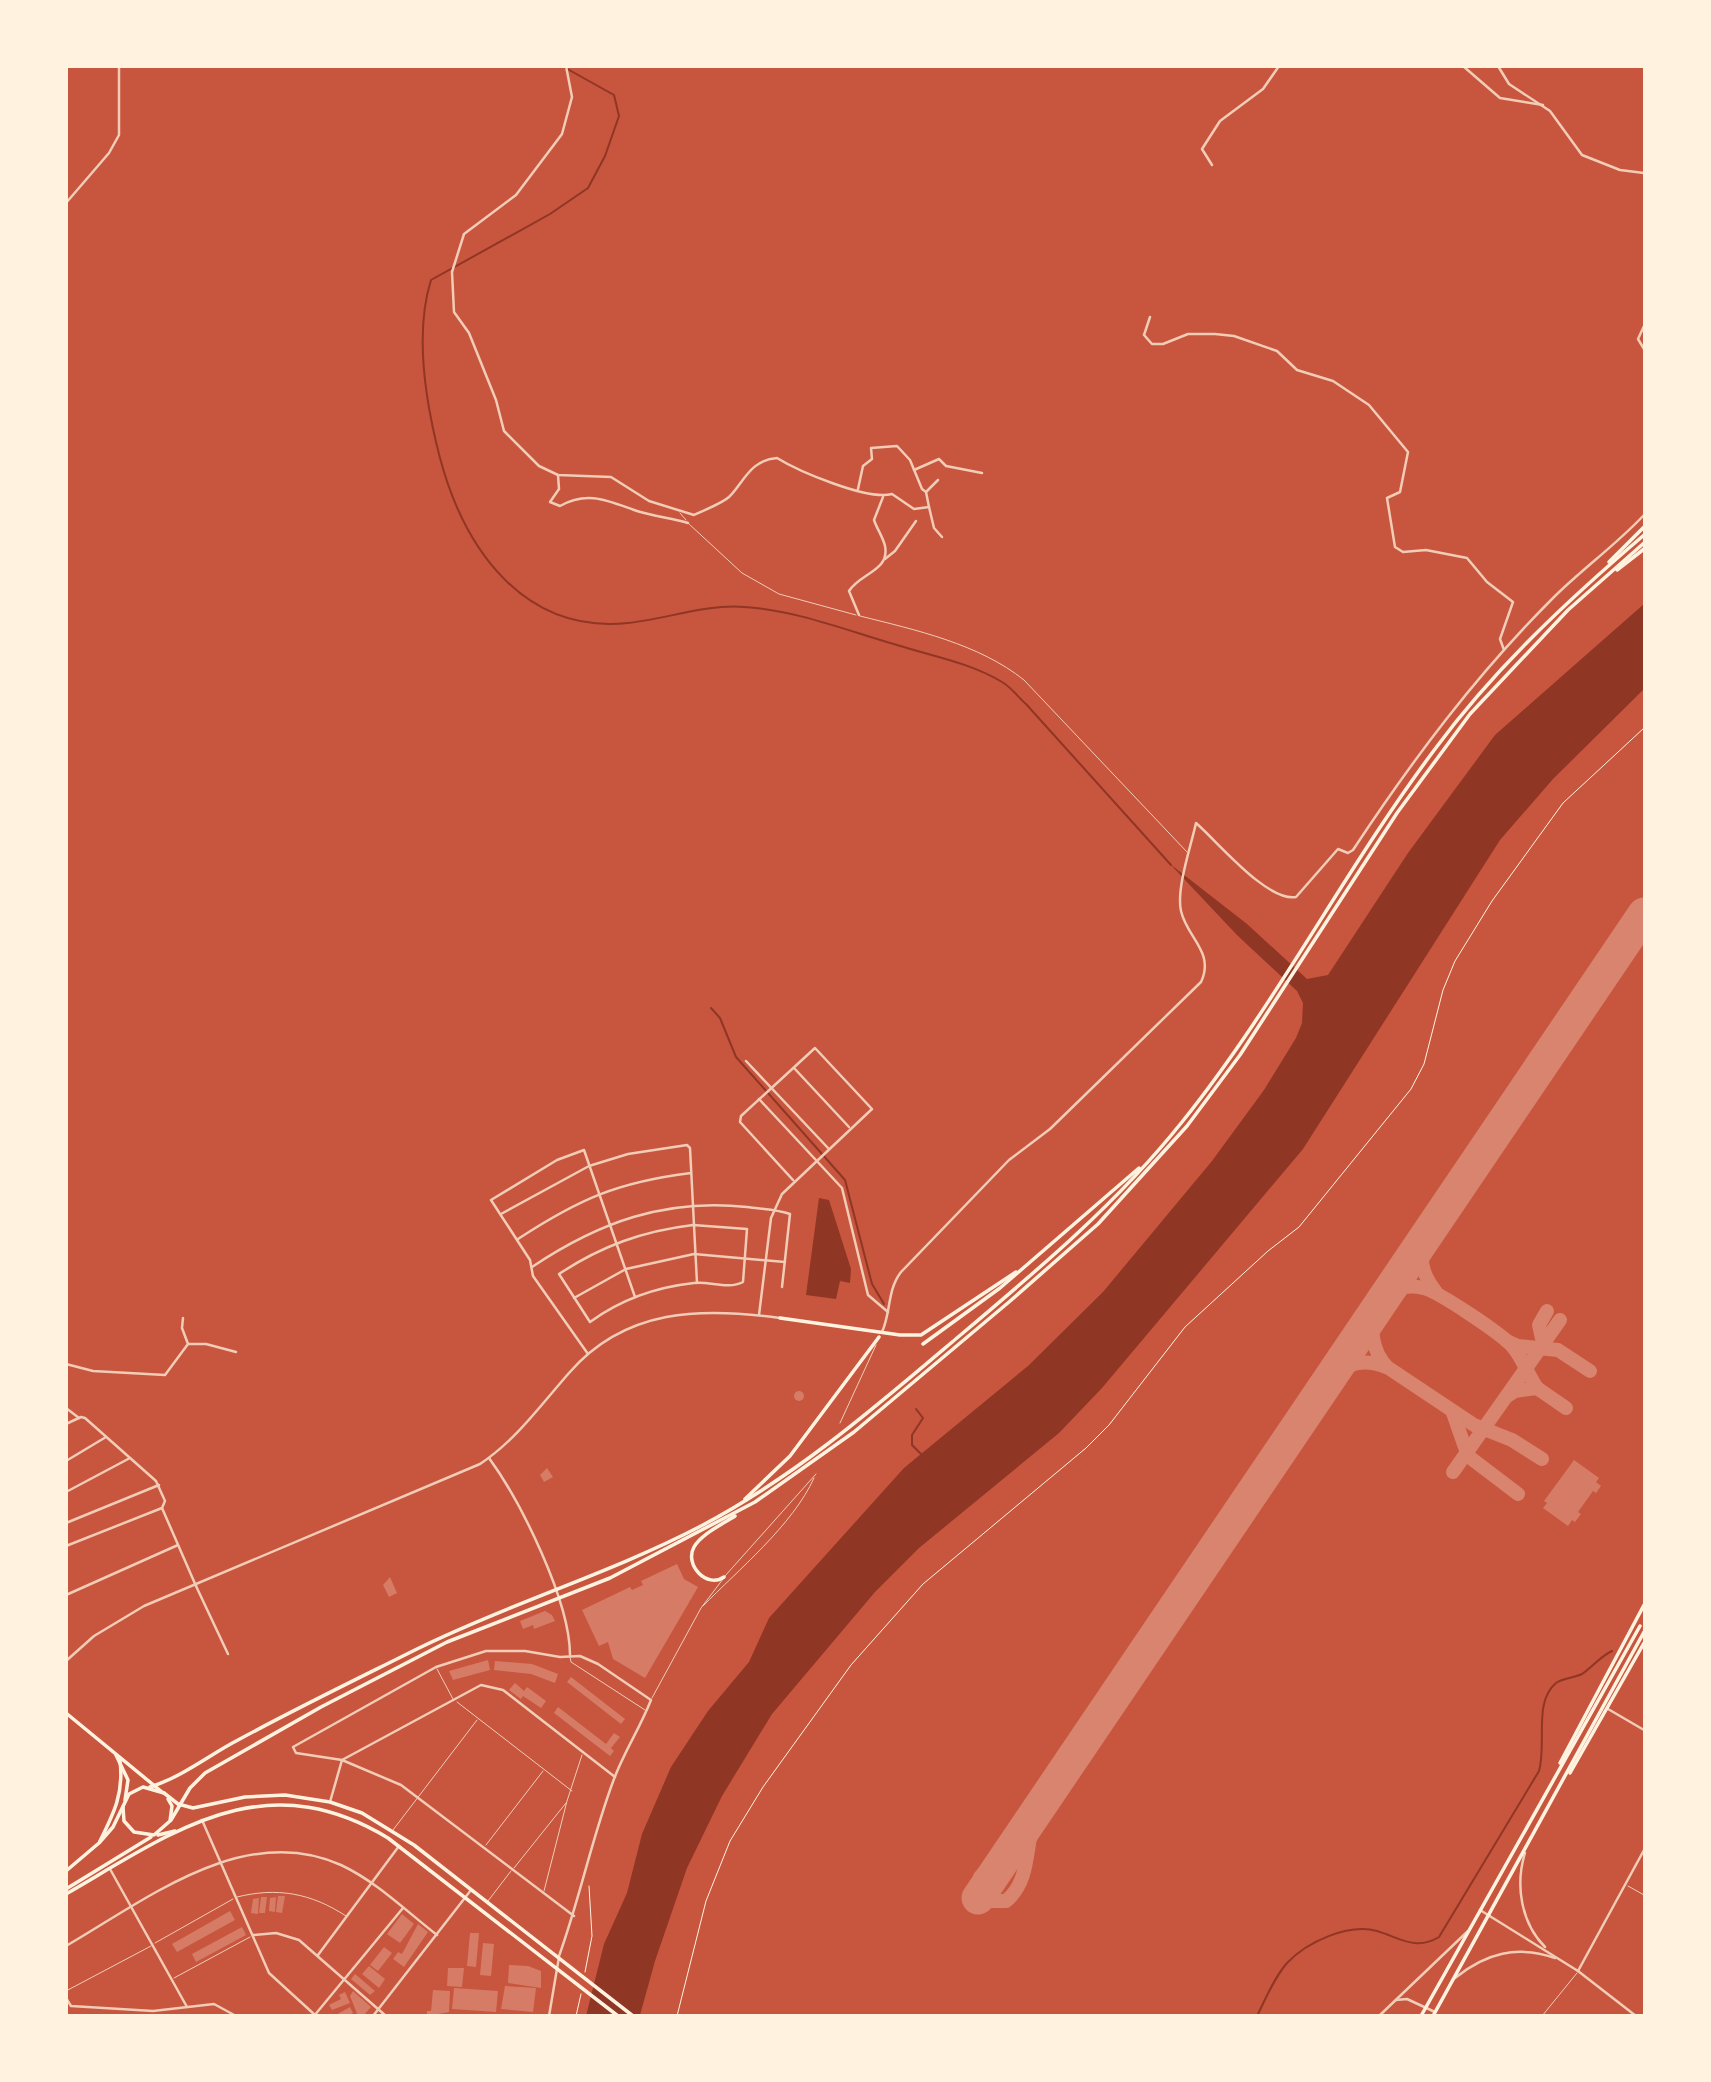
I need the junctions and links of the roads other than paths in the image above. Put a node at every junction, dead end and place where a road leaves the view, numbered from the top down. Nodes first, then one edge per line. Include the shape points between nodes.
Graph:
1 (119, 66) edge
2 (566, 66) edge
3 (1279, 66) edge
4 (1463, 66) edge
5 (1498, 66) edge
6 (1543, 105) junction
7 (1212, 165) dead end
8 (1644, 173) edge
9 (66, 203) edge
10 (1150, 317) dead end
11 (1644, 326) edge
12 (1644, 349) edge
13 (914, 470) junction
14 (982, 473) dead end
15 (558, 475) junction
16 (938, 480) dead end
17 (858, 489) junction
18 (926, 492) junction
19 (883, 497) junction
20 (929, 507) junction
21 (677, 510) junction
22 (1644, 515) edge
23 (916, 521) dead end
24 (688, 523) junction
25 (1644, 527) edge
26 (1644, 535) edge
27 (942, 537) dead end
28 (1644, 543) edge
29 (1644, 549) edge
30 (885, 559) junction
31 (1586, 585) junction
32 (1590, 590) junction
33 (859, 615) junction
34 (1504, 650) junction
35 (1188, 854) junction
36 (746, 1061) dead end
37 (794, 1068) junction
38 (771, 1088) junction
39 (760, 1098) junction
40 (850, 1128) junction
41 (827, 1149) junction
42 (1154, 1155) junction
43 (817, 1160) junction
44 (589, 1166) junction
45 (691, 1174) junction
46 (793, 1180) junction
47 (598, 1193) junction
48 (694, 1205) junction
49 (774, 1210) junction
50 (500, 1214) junction
51 (609, 1223) junction
52 (693, 1225) junction
53 (518, 1239) junction
54 (616, 1241) junction
55 (694, 1254) junction
56 (1038, 1256) junction
57 (746, 1257) junction
58 (766, 1260) junction
59 (786, 1262) junction
60 (532, 1267) junction
61 (626, 1269) junction
62 (697, 1283) junction
63 (782, 1287) dead end
64 (574, 1298) junction
65 (636, 1298) junction
66 (888, 1312) junction
67 (759, 1315) junction
68 (183, 1318) dead end
69 (780, 1318) joint
70 (881, 1334) junction
71 (188, 1343) junction
72 (923, 1344) dead end
73 (236, 1352) dead end
74 (588, 1354) junction
75 (66, 1364) edge
76 (66, 1408) edge
77 (80, 1417) junction
78 (840, 1423) dead end
79 (66, 1424) edge
80 (106, 1437) junction
81 (130, 1458) junction
82 (489, 1458) junction
83 (66, 1461) edge
84 (159, 1485) junction
85 (66, 1492) edge
86 (755, 1502) junction
87 (735, 1507) junction
88 (162, 1508) junction
89 (66, 1523) edge
90 (179, 1544) junction
91 (66, 1546) edge
92 (724, 1577) junction
93 (196, 1586) junction
94 (554, 1591) junction
95 (66, 1595) edge
96 (557, 1599) junction
97 (1644, 1605) edge
98 (701, 1608) junction
99 (1640, 1626) dead end
100 (1644, 1632) edge
101 (1644, 1643) edge
102 (228, 1654) dead end
103 (570, 1655) junction
104 (66, 1661) edge
105 (436, 1667) junction
106 (452, 1698) junction
107 (651, 1700) junction
108 (1608, 1709) junction
109 (647, 1712) junction
110 (66, 1713) edge
111 (478, 1718) junction
112 (1644, 1730) edge
113 (113, 1750) junction
114 (583, 1752) junction
115 (342, 1760) junction
116 (120, 1761) junction
117 (545, 1770) junction
118 (615, 1777) junction
119 (153, 1786) junction
120 (572, 1791) junction
121 (164, 1793) junction
122 (418, 1796) junction
123 (125, 1800) junction
124 (567, 1801) junction
125 (330, 1802) junction
126 (178, 1804) junction
127 (1538, 1806) junction
128 (123, 1807) junction
129 (1547, 1811) junction
130 (202, 1819) junction
131 (170, 1821) junction
132 (183, 1829) junction
133 (393, 1830) junction
134 (155, 1835) junction
135 (99, 1843) junction
136 (399, 1846) junction
137 (485, 1847) junction
138 (1644, 1850) edge
139 (1525, 1851) junction
140 (220, 1862) junction
141 (110, 1869) junction
142 (513, 1869) junction
143 (66, 1871) edge
144 (371, 1883) junction
145 (1625, 1885) junction
146 (471, 1890) junction
147 (66, 1892) edge
148 (544, 1893) junction
149 (1644, 1895) edge
150 (466, 1897) junction
151 (235, 1898) junction
152 (487, 1902) junction
153 (132, 1908) junction
154 (403, 1908) junction
155 (1480, 1910) junction
156 (574, 1916) junction
157 (1489, 1916) junction
158 (349, 1917) junction
159 (1468, 1930) junction
160 (253, 1935) junction
161 (437, 1935) junction
162 (152, 1945) junction
163 (66, 1946) edge
164 (1550, 1952) junction
165 (318, 1955) junction
166 (559, 1956) junction
167 (1558, 1959) junction
168 (556, 1967) junction
169 (1578, 1971) junction
170 (1455, 1978) junction
171 (172, 1979) junction
172 (346, 1980) junction
173 (66, 1991) edge
174 (66, 1998) edge
175 (1393, 2001) junction
176 (1426, 2007) junction
177 (188, 2008) junction
178 (379, 2009) junction
179 (1434, 2014) edge
180 (236, 2015) edge
181 (314, 2015) edge
182 (373, 2015) edge
183 (386, 2015) edge
184 (549, 2015) edge
185 (618, 2015) edge
186 (633, 2015) edge
187 (1379, 2015) edge
188 (1421, 2015) edge
189 (1542, 2015) edge
190 (1636, 2015) edge

1 - 9 street via 119,135
2 - 15 street via 572,97 557,144 516,195 468,228 452,272 454,312 469,333 504,430 538,466
3 - 7 street via 1264,89 1215,126 1202,149
4 - 6 street via 1500,98
5 - 6 street via 1509,85
6 - 8 street via 1582,155 1620,170
10 - 34 street via 1144,335 1153,344 1188,334 1234,336 1277,351 1297,370 1336,383 1374,409 1408,452 1400,492 1387,498 1395,547 1409,552 1428,550 1473,563 1487,582 1513,602 1500,639
11 - 12 street via 1638,338
13 - 14 street via 939,459 946,466
13 - 17 street via 897,446 871,448 872,459 863,466
13 - 18 street
15 - 21 street via 611,477 649,502
15 - 24 street via 559,489 550,502 559,506 584,496 595,497
16 - 18 street
17 - 19 street
17 - 21 street via 801,473 777,458 766,459 751,468 729,498 694,515
18 - 20 street
19 - 20 street via 892,494 914,509
19 - 30 street via 874,520
20 - 27 street via 934,528
21 - 24 lane
22 - 34 street
23 - 30 street
24 - 33 lane via 742,573 779,594
25 - 31 main road
26 - 31 main road
28 - 32 main road
29 - 32 main road
30 - 33 street via 849,591
31 - 42 main road via 1514,654 1445,736 1214,1081
32 - 86 main road via 1493,687 1443,749 1187,1126 1098,1224 854,1432
33 - 35 lane via 1003,663
34 - 35 street via 1448,714 1353,850 1338,849 1296,897 1282,897 1262,883 1196,824
35 - 66 street via 1181,910 1203,950 1201,982 1050,1129 1009,1160 901,1272
36 - 38 street
37 - 38 street
37 - 40 street
37 - 40 street via 815,1048 862,1098 872,1109
38 - 39 street
38 - 41 street
39 - 43 street
39 - 46 street via 740,1122
40 - 41 street
41 - 43 street
42 - 56 main road
42 - 87 main road via 1061,1249 850,1428
43 - 46 street
43 - 66 street via 842,1188 868,1296
44 - 45 street via 687,1144
44 - 47 street
44 - 50 street
44 - 50 street via 584,1150 557,1160 491,1200
45 - 47 street via 658,1177
45 - 48 street
46 - 49 street
47 - 51 street
47 - 53 street
48 - 49 street
48 - 51 street
48 - 52 street
49 - 58 street
49 - 59 street via 792,1218
50 - 53 street
51 - 54 street
51 - 60 street
52 - 54 street
52 - 55 street
52 - 57 street via 747,1229
53 - 60 street
54 - 61 street
54 - 64 street via 559,1274
55 - 57 street
55 - 61 street
55 - 62 street
56 - 69 main road via 934,1329 914,1336
56 - 72 main road
57 - 58 street
57 - 62 street via 743,1282 736,1286
58 - 59 street
58 - 67 street
59 - 63 street
60 - 74 street via 533,1276
61 - 64 street
61 - 65 street
62 - 65 street
64 - 65 street via 590,1322 608,1308
66 - 70 street
67 - 69 street
67 - 74 street via 710,1311 664,1316 625,1329
68 - 71 street
70 - 78 lane
70 - 87 main road via 786,1462
71 - 73 street
71 - 75 street via 165,1375 93,1371
74 - 82 street via 515,1436
76 - 77 street
77 - 79 street
77 - 80 street
80 - 81 street
80 - 83 street
81 - 84 street
81 - 85 street
82 - 93 street
82 - 94 street via 524,1513
84 - 88 street via 165,1501
84 - 89 street
86 - 92 main road via 693,1549 697,1572 714,1582
86 - 96 main road via 652,1558
87 - 94 main road via 651,1551
88 - 90 street
88 - 91 street
90 - 93 street
90 - 95 street
92 - 98 lane
92 - 98 lane via 816,1474 804,1496 749,1562
93 - 102 street
93 - 104 street via 116,1622
94 - 96 street
94 - 119 main road via 433,1641
96 - 103 street via 569,1633
96 - 126 main road via 447,1642 321,1707 205,1773
97 - 127 main road
98 - 107 lane
99 - 127 main road
100 - 129 main road
101 - 108 main road
103 - 105 street via 486,1651
103 - 107 street via 598,1664
103 - 109 lane via 571,1662
105 - 106 lane
105 - 115 street via 295,1744 292,1750
106 - 111 lane
106 - 114 street via 474,1687 495,1686
106 - 115 street
107 - 109 street
108 - 112 street
108 - 129 main road
109 - 118 street
110 - 113 main road
111 - 117 lane
111 - 122 lane
113 - 116 main road
113 - 119 main road
114 - 118 street
114 - 120 lane
115 - 122 street via 380,1774
115 - 125 street
116 - 123 main road via 128,1780
116 - 135 main road via 120,1799
117 - 120 lane
117 - 137 lane
118 - 156 street
119 - 121 main road
119 - 123 main road via 136,1790
120 - 124 lane
121 - 126 main road
121 - 131 main road via 172,1806
122 - 133 lane
122 - 137 street
123 - 128 main road
124 - 142 lane
124 - 148 lane
125 - 126 main road via 269,1795 202,1808
125 - 133 main road
126 - 131 main road
127 - 155 main road
128 - 134 main road via 124,1821 134,1832
128 - 135 main road
129 - 139 main road
130 - 132 main road
130 - 136 main road via 247,1807 303,1806 358,1822
130 - 140 street
131 - 134 main road
132 - 134 main road
132 - 141 main road
133 - 146 main road
134 - 147 main road
135 - 143 main road
136 - 144 street
136 - 150 main road
137 - 142 street
138 - 145 street
139 - 157 main road
139 - 164 street via 1522,1903 1533,1932
140 - 144 street via 256,1853 296,1852 342,1866
140 - 151 street
140 - 153 street
141 - 147 main road
141 - 153 street
142 - 148 street
142 - 152 lane
144 - 154 street
144 - 158 street
145 - 149 lane
145 - 169 street
146 - 150 street
146 - 152 main road
148 - 156 street
150 - 161 street
150 - 168 main road
151 - 158 lane via 291,1892
151 - 160 street
151 - 162 lane
152 - 166 main road
153 - 162 street
153 - 163 street
154 - 161 street
154 - 172 street
155 - 157 street
155 - 159 main road
156 - 166 street
157 - 164 street
157 - 170 main road
158 - 165 street
159 - 175 street
159 - 176 main road
160 - 165 street via 285,1934
160 - 171 lane
160 - 181 street via 269,1973
161 - 178 street
162 - 171 street
162 - 173 lane
164 - 167 street
165 - 172 street
166 - 168 street
166 - 186 main road
167 - 169 street
167 - 170 street via 1529,1951 1501,1953
168 - 184 street
168 - 185 main road
169 - 189 lane
169 - 190 street
170 - 179 main road
171 - 177 street
172 - 178 street
172 - 181 street
174 - 177 street via 71,2006 153,2011
175 - 176 street via 1408,1999
175 - 187 street
176 - 179 street
176 - 188 main road
177 - 180 street via 214,2004
178 - 182 street
178 - 183 street

